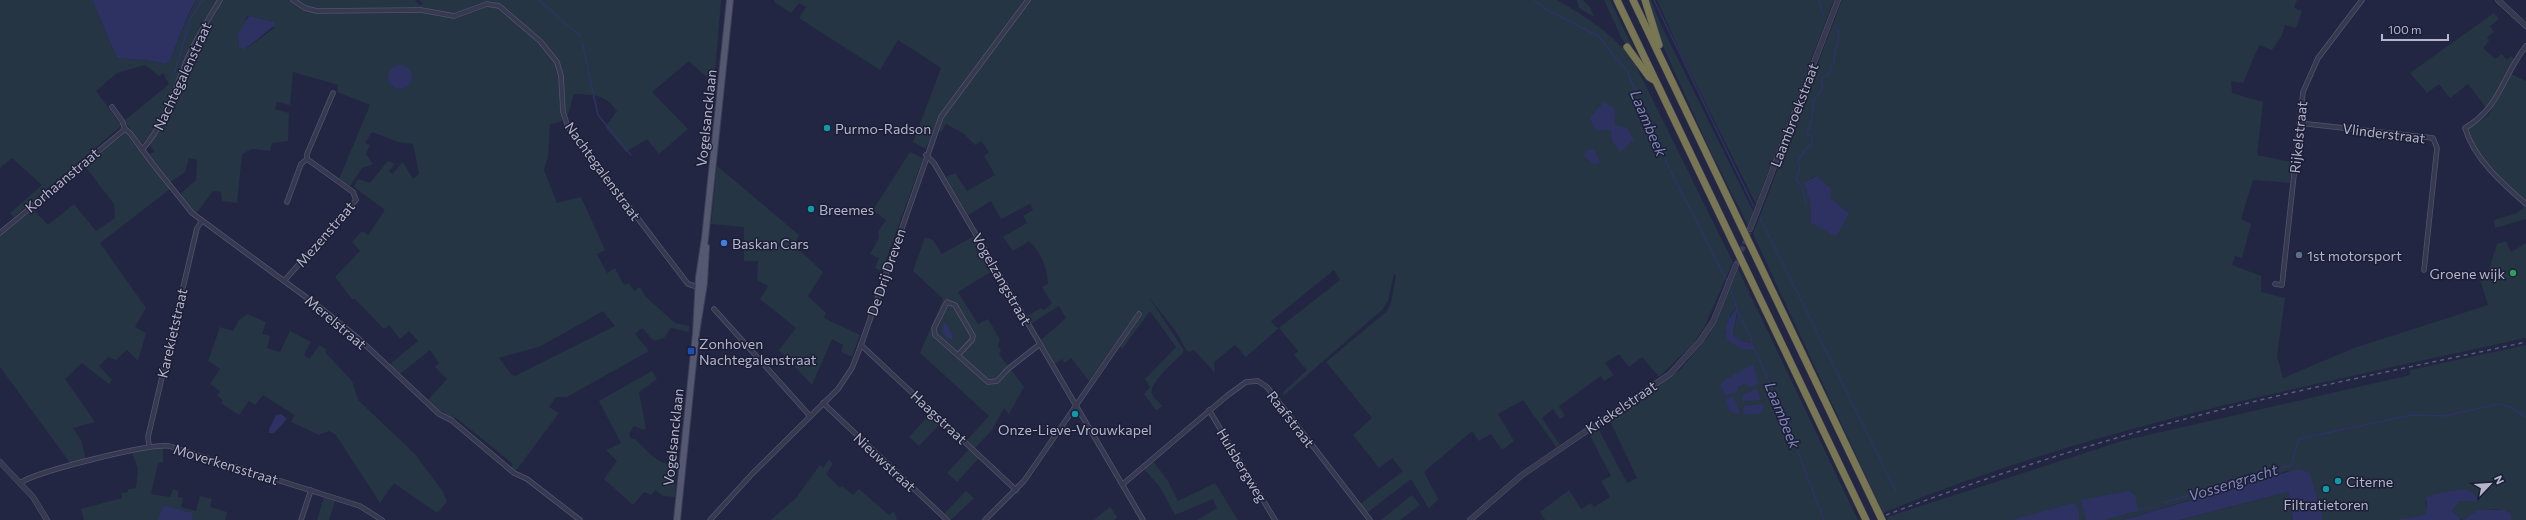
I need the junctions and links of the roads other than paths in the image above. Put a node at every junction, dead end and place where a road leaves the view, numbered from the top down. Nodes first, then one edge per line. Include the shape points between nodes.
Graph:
1 (220, 0) edge
2 (294, 0) edge
3 (730, 0) edge
4 (1028, 0) edge
5 (1617, 0) edge
6 (1633, 0) edge
7 (1645, 0) edge
8 (1838, 0) edge
9 (2362, 0) edge
10 (2498, 0) edge
11 (2526, 26) edge
12 (2526, 46) edge
13 (1627, 47) dead end
14 (1665, 68) junction
15 (1656, 82) junction
16 (333, 93) dead end
17 (112, 107) dead end
18 (2299, 123) junction
19 (125, 129) junction
20 (142, 150) junction
21 (926, 155) junction
22 (307, 159) junction
23 (287, 202) dead end
24 (2526, 204) edge
25 (202, 221) junction
26 (1750, 229) tunnel mouth
27 (0, 233) edge
28 (1736, 265) tunnel mouth
29 (2424, 270) dead end
30 (284, 281) junction
31 (2275, 284) dead end
32 (700, 288) junction
33 (714, 309) dead end
34 (1139, 314) dead end
35 (1040, 344) junction
36 (861, 345) junction
37 (958, 355) junction
38 (823, 403) junction
39 (1076, 405) junction
40 (1209, 410) junction
41 (810, 416) junction
42 (149, 446) junction
43 (0, 462) edge
44 (20, 483) junction
45 (1123, 484) junction
46 (311, 490) junction
47 (1016, 490) junction
48 (47, 520) edge
49 (301, 520) edge
50 (382, 520) edge
51 (580, 520) edge
52 (677, 520) edge
53 (710, 520) edge
54 (947, 520) edge
55 (986, 520) edge
56 (1144, 520) edge
57 (1275, 520) edge
58 (1370, 520) edge
59 (1470, 520) edge
60 (1866, 520) edge
61 (1882, 520) edge

1 - 20 street, Nachtegalenstraat via 189,57 172,105 160,127
2 - 32 street, Nachtegalenstraat via 305,8 317,10 421,10 454,16 493,3 518,21 552,54 560,70 562,112 568,127 688,284
3 - 32 main road, Vogelsancklaan
4 - 21 street, De Drij Dreven via 943,112
5 - 15 highway
6 - 14 highway
7 - 14 highway via 1666,60
8 - 26 street, Laambroekstraat
9 - 18 street, Rijkelstraat via 2312,69 2303,92
10 - 11 street
12 - 24 street via 2517,57 2486,113 2465,128 2478,153 2502,183
13 - 15 highway via 1649,77
14 - 61 highway
15 - 60 highway
16 - 22 street
17 - 19 street, Merelstraat
18 - 29 street, Vlinderstraat via 2433,138 2438,148
18 - 31 street, Rijkelstraat via 2282,285
19 - 20 street, Merelstraat
19 - 27 street, Korhaanstraat
20 - 25 street, Merelstraat via 180,200
21 - 35 street, Vogelzangstraat via 934,162
21 - 36 street, De Drij Dreven
22 - 23 street via 301,164
22 - 30 street, Mezenstraat via 353,192 356,200
25 - 30 street, Merelstraat
25 - 42 street, Karekietstraat via 197,228 148,437
28 - 59 street, Kriekelstraat via 1713,322 1700,341 1670,374 1522,475
30 - 51 street, Merelstraat via 359,339 439,414 451,420 514,473 526,479
32 - 52 main road, Vogelsancklaan
33 - 41 street
34 - 39 street
35 - 37 street via 993,383 988,382
35 - 39 street, Vogelzangstraat
36 - 38 street, De Drij Dreven via 846,380
36 - 47 street, Haagstraat
37 - 37 street via 934,330 947,302 955,305 973,336
38 - 41 street, De Drij Dreven
38 - 54 street, Nieuwstraat
39 - 45 street, Vogelzangstraat
39 - 47 street
40 - 45 street, Raafstraat
40 - 57 street, Hulsbergweg
40 - 58 street, Raafstraat via 1246,382 1254,380 1262,383
41 - 53 street, De Drij Dreven
42 - 44 street, Moverkensstraat
42 - 46 street, Moverkensstraat via 169,446
43 - 44 street
44 - 48 street
45 - 56 street, Vogelzangstraat
46 - 49 street
46 - 50 street, Moverkensstraat via 360,506
47 - 55 street

